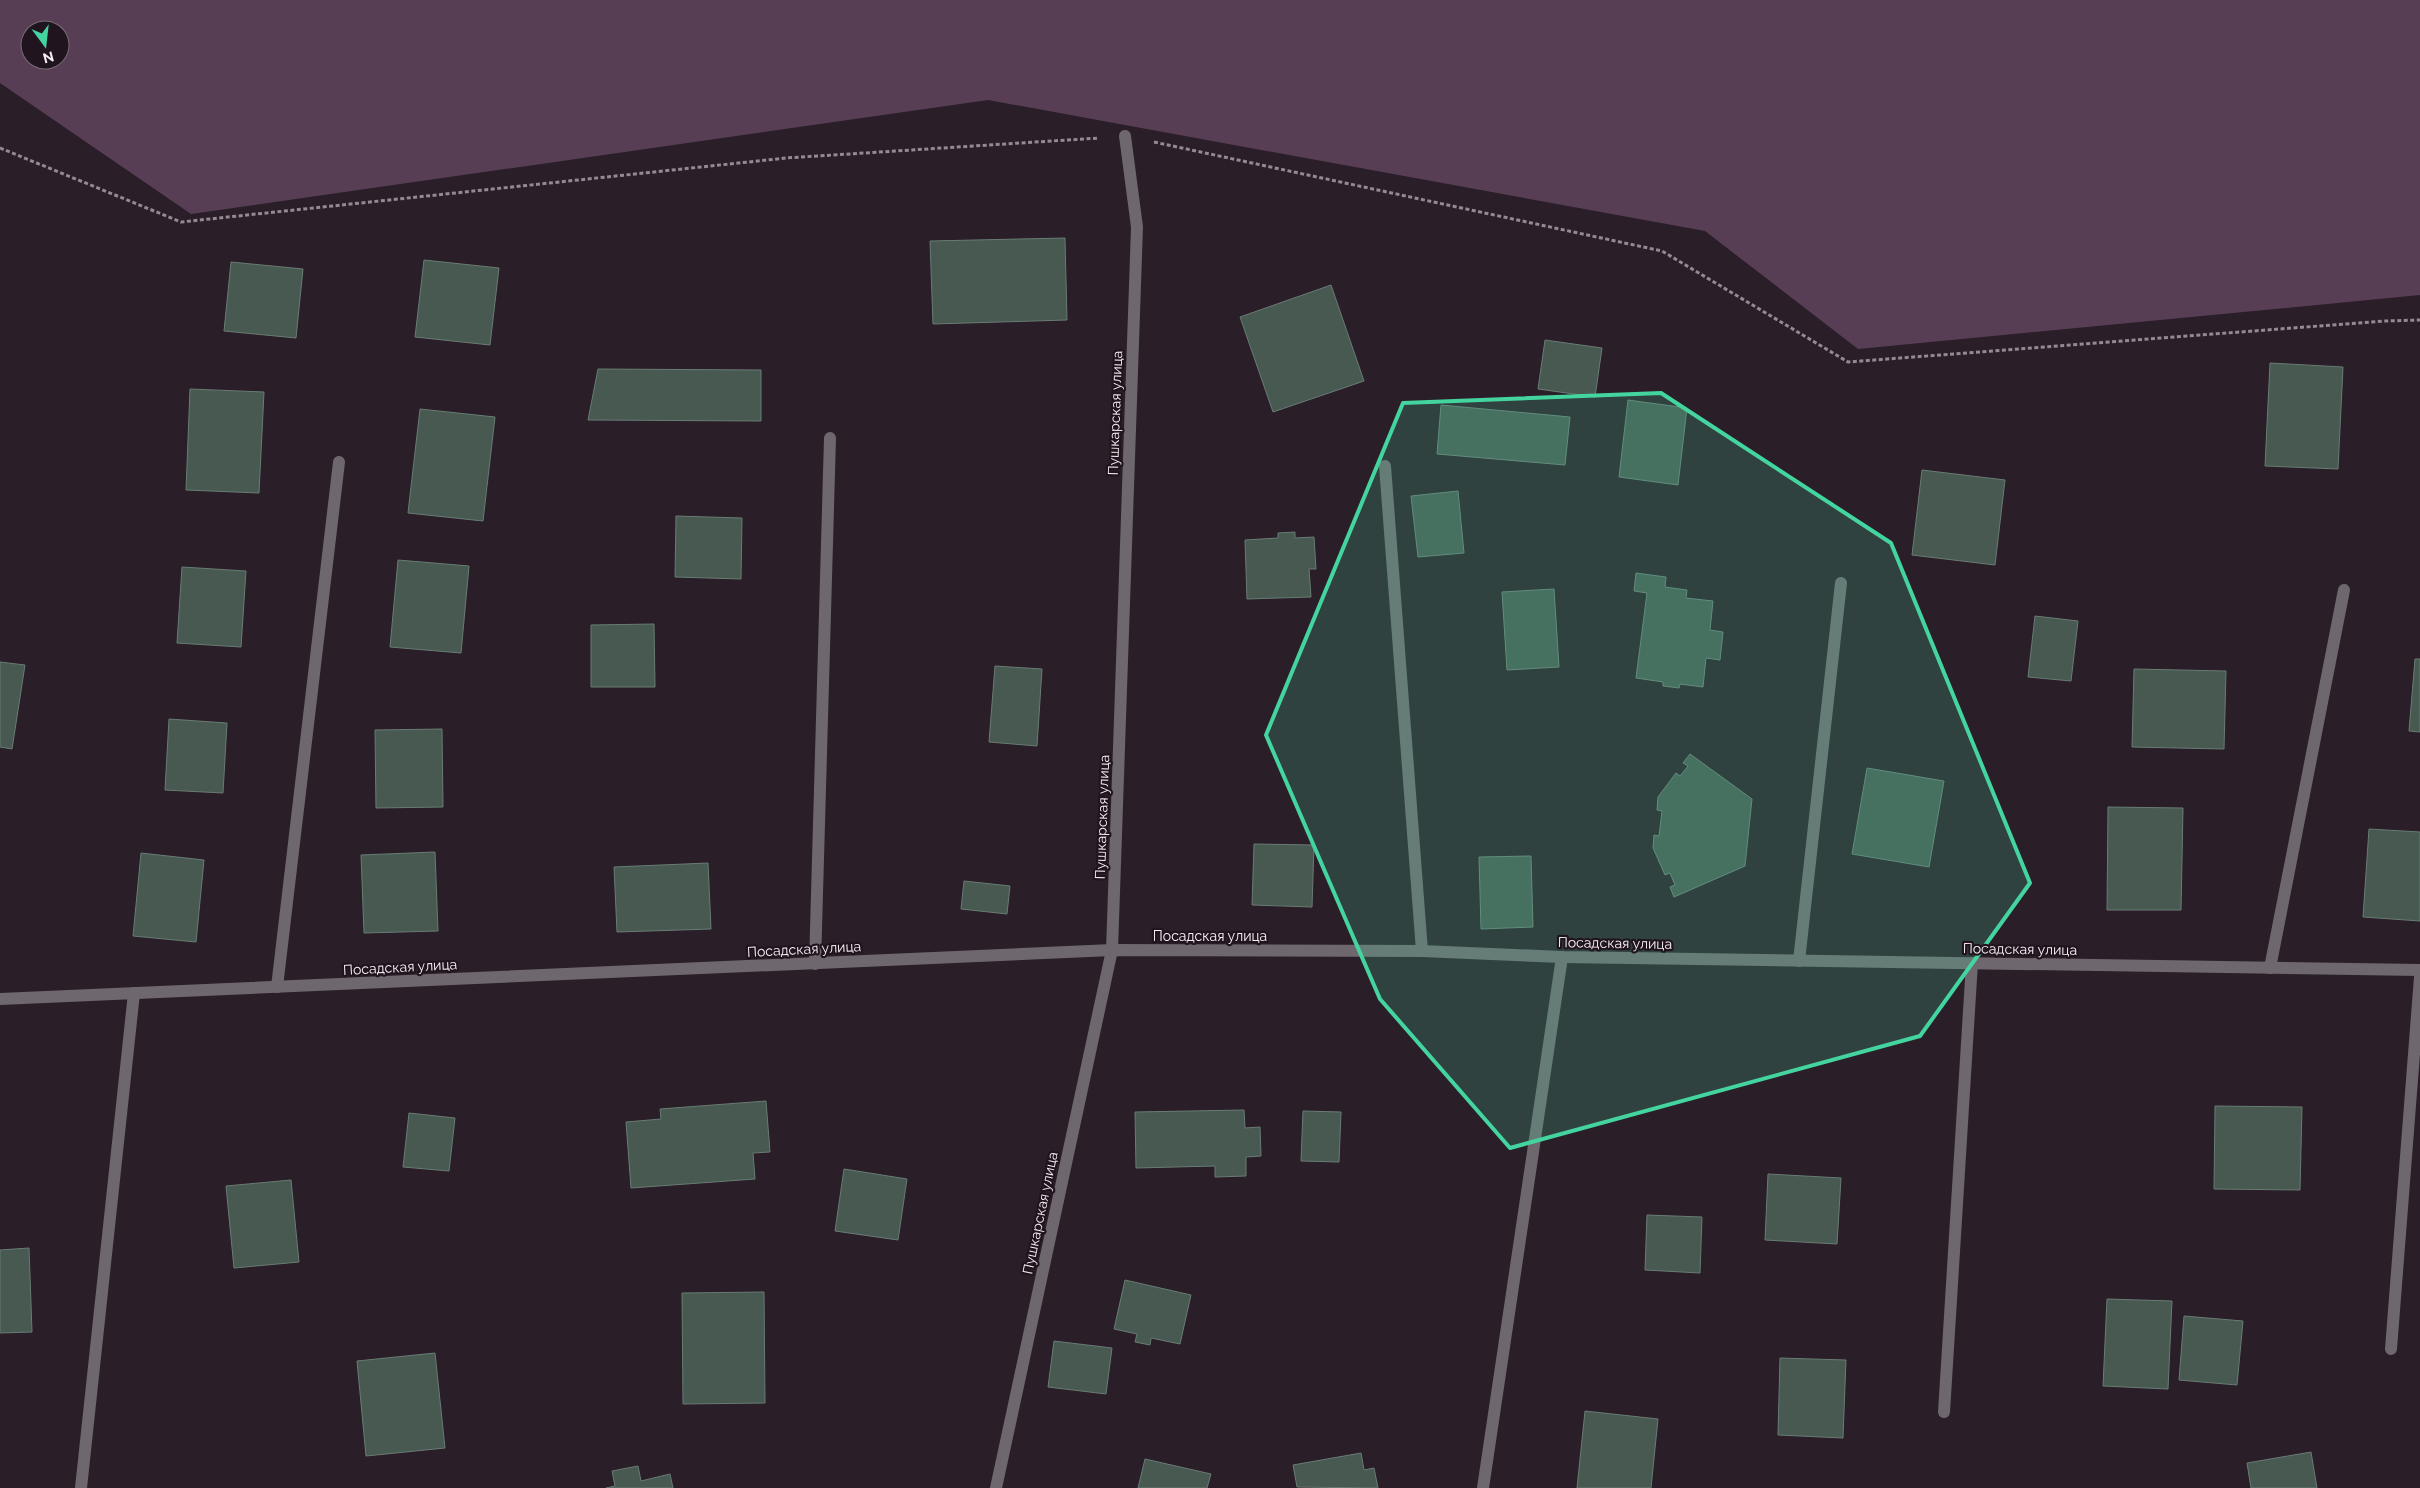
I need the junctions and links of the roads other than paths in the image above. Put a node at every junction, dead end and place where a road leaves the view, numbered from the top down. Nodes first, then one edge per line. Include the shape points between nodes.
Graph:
1 (1125, 136) road end
2 (830, 438) dead end
3 (339, 462) dead end
4 (1385, 466) dead end
5 (1841, 583) dead end
6 (2344, 590) dead end
7 (1112, 950) junction
8 (1422, 951) junction
9 (1562, 957) junction
10 (1799, 961) junction
11 (1972, 963) junction
12 (815, 964) junction
13 (2270, 968) junction
14 (2420, 970) edge
15 (2420, 977) edge
16 (277, 988) junction
17 (134, 993) junction
18 (0, 999) edge
19 (2391, 1349) dead end
20 (1944, 1412) dead end
21 (81, 1488) edge
22 (996, 1488) edge
23 (1483, 1488) edge

1 - 7 street, Пушкарская улица via 1137,227
2 - 12 street
3 - 16 street
4 - 8 street
5 - 10 street
6 - 13 street
7 - 8 street, Посадская улица
7 - 12 street, Посадская улица
7 - 22 street, Пушкарская улица
8 - 9 street, Посадская улица
9 - 10 street, Посадская улица
9 - 23 street
10 - 11 street, Посадская улица
11 - 13 street, Посадская улица
11 - 20 street
12 - 16 street, Посадская улица
13 - 14 street, Посадская улица
15 - 19 street
16 - 17 street, Посадская улица
17 - 18 street, Посадская улица
17 - 21 street

